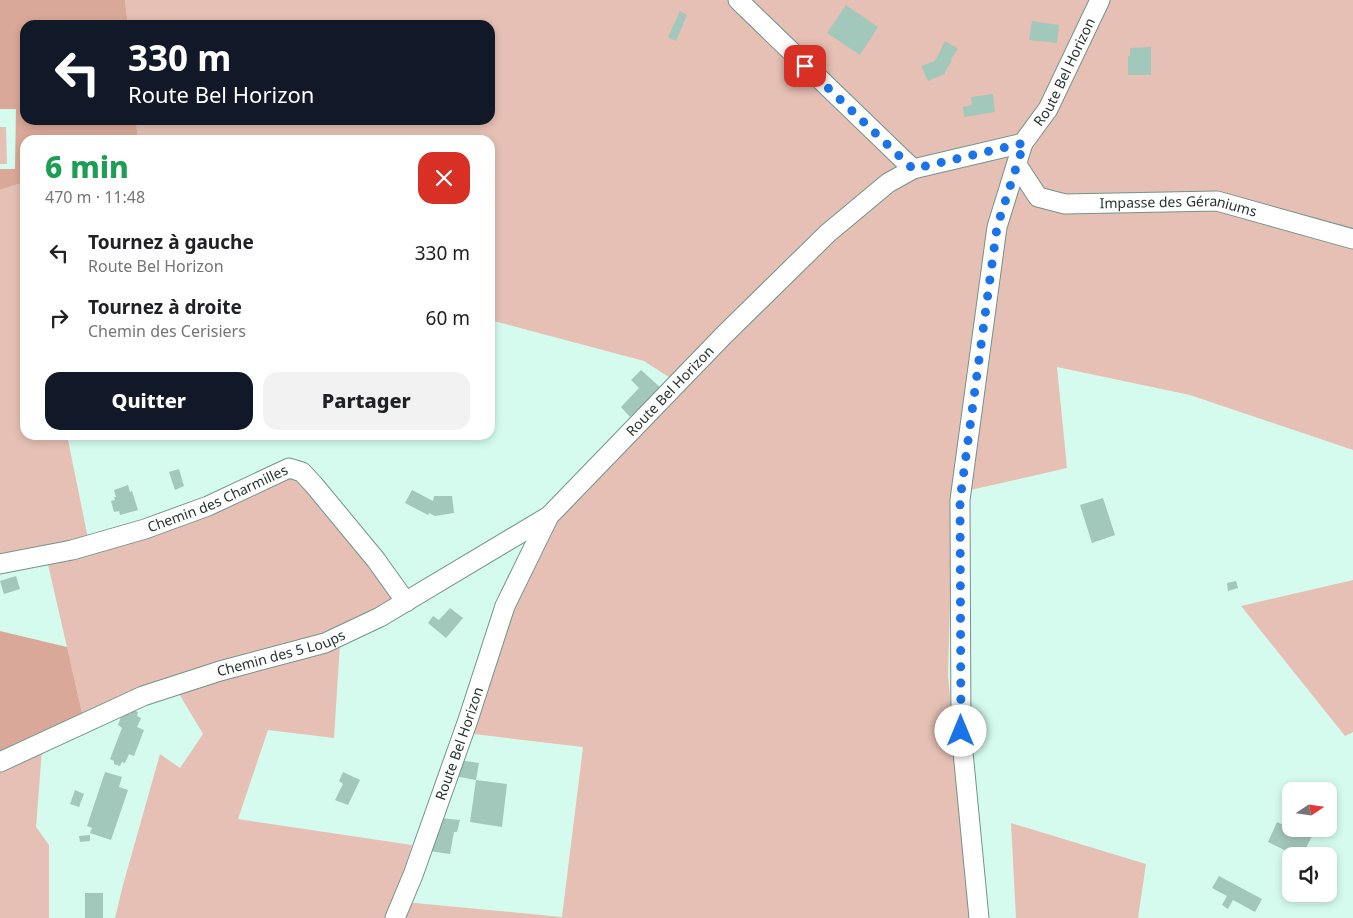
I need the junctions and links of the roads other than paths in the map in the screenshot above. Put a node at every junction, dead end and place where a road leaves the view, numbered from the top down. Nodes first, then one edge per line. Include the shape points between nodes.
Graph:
1 (738, 0) edge
2 (1100, 0) edge
3 (1024, 143) junction
4 (1017, 165) junction
5 (913, 169) junction
6 (1353, 239) edge
7 (548, 516) junction
8 (0, 564) edge
9 (406, 602) junction
10 (0, 762) edge
11 (395, 918) edge
12 (979, 918) edge

1 - 5 street
2 - 3 street, Route Bel Horizon via 1048,109
3 - 4 street
3 - 5 street, Route Bel Horizon
4 - 6 street, Impasse des Géraniums via 1038,198 1065,204 1217,201
4 - 12 street via 997,227 960,500 961,731
5 - 7 street, Route Bel Horizon via 888,183 828,233
7 - 9 street, Chemin des 5 Loups
7 - 11 street, Route Bel Horizon via 504,606 468,720
8 - 9 street, Chemin des Charmilles via 72,550 145,529 208,506 289,468 302,472 314,485
9 - 10 street, Chemin des 5 Loups via 325,643 143,696

